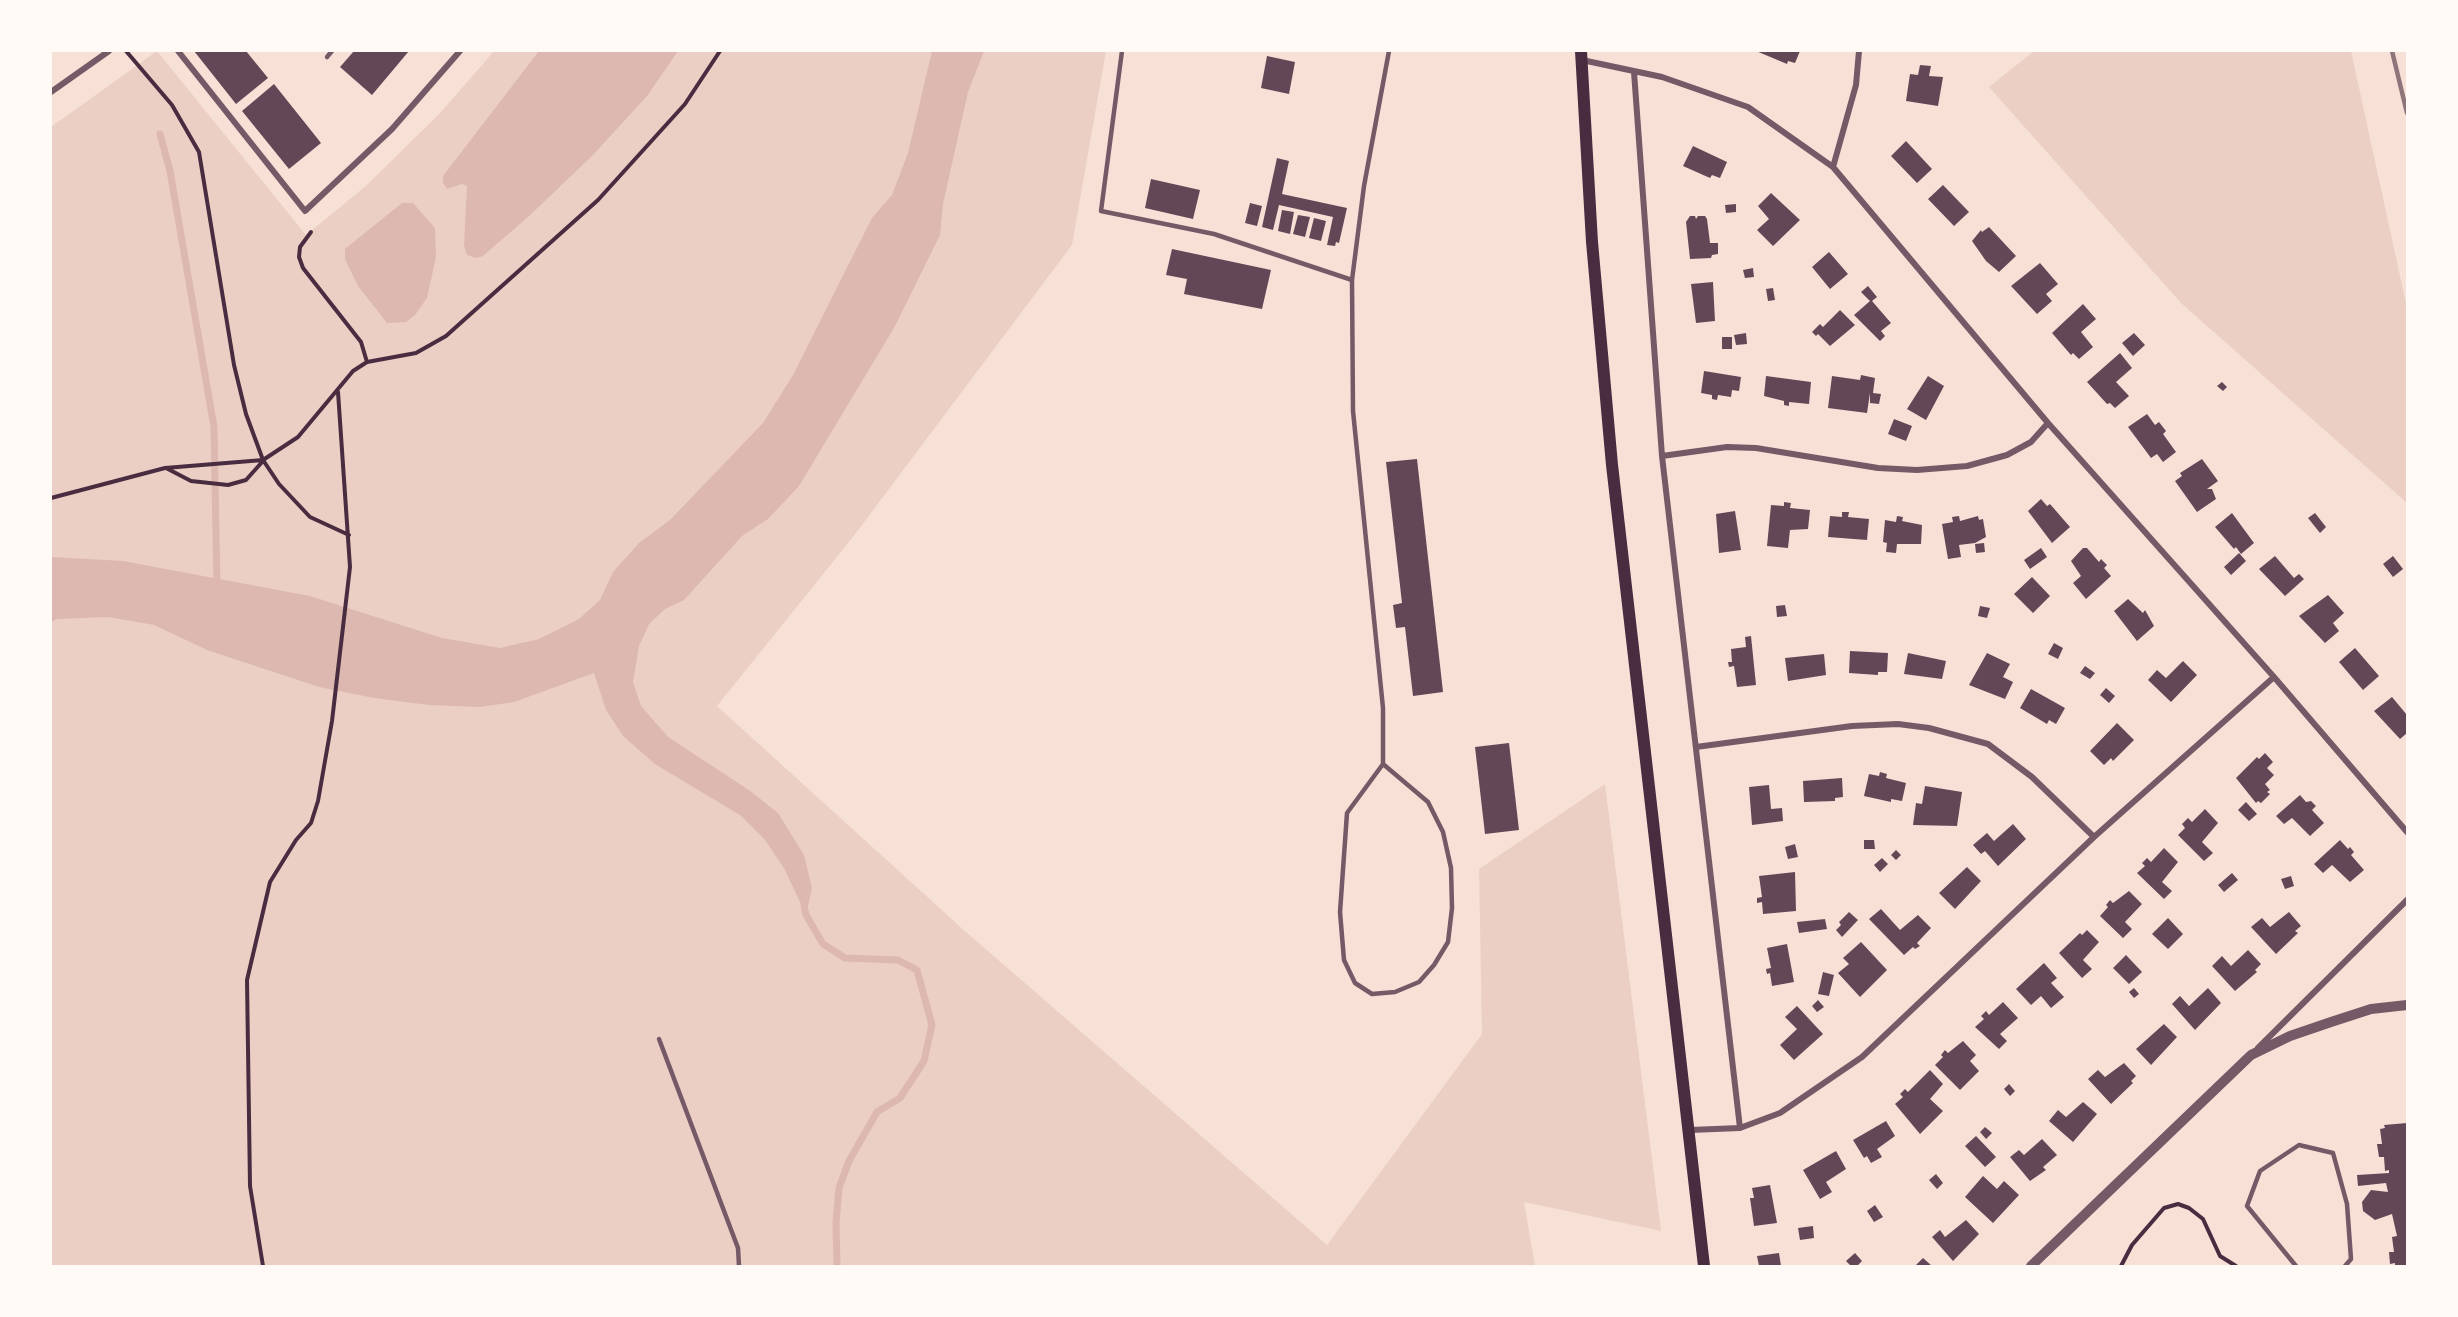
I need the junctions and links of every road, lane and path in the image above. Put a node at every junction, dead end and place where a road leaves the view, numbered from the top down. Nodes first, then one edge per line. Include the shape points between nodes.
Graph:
1 (109, 51) edge
2 (126, 51) edge
3 (178, 51) edge
4 (332, 51) edge
5 (460, 51) edge
6 (720, 51) edge
7 (1122, 51) edge
8 (1389, 51) edge
9 (1859, 51) edge
10 (1582, 56) edge
11 (327, 57) dead end
12 (1634, 72) junction
13 (51, 92) edge
14 (1833, 167) junction
15 (311, 232) dead end
16 (1352, 280) junction
17 (367, 362) junction
18 (338, 392) junction
19 (2048, 423) junction
20 (1662, 456) junction
21 (263, 460) junction
22 (165, 468) junction
23 (51, 498) edge
24 (349, 535) junction
25 (2274, 677) junction
26 (1696, 747) junction
27 (1383, 764) junction
28 (2407, 832) edge
29 (2094, 837) junction
30 (2407, 900) edge
31 (2407, 1005) edge
32 (659, 1039) dead end
33 (2251, 1055) junction
34 (1740, 1128) junction
35 (1690, 1130) junction
36 (263, 1266) edge
37 (739, 1266) edge
38 (1704, 1266) edge
39 (2031, 1266) edge
40 (2121, 1266) edge
41 (2236, 1266) edge
42 (2296, 1266) edge
43 (2345, 1266) edge

1 - 13 street
2 - 21 path via 172,105 200,152 234,365
3 - 5 street via 305,210 392,129
4 - 11 lane
6 - 17 path via 685,104 598,200 446,336 416,353
7 - 16 lane via 1101,211 1214,234
8 - 16 lane via 1364,186
9 - 14 street via 1856,85
10 - 12 street
10 - 35 main road via 1592,243 1612,465
12 - 14 street via 1662,77 1748,107
12 - 20 street
14 - 19 street
15 - 17 path via 300,247 303,268 361,342
16 - 27 lane via 1353,411 1383,708
17 - 18 path via 353,371
18 - 21 path via 298,436
18 - 24 path
19 - 20 street via 2031,442 2007,455 1957,467 1878,468 1756,448 1727,447
19 - 25 street
20 - 26 street
21 - 22 path
21 - 22 path via 246,480 228,485 191,481
21 - 24 path via 310,517
22 - 23 path
24 - 36 path via 350,567 332,721 318,801 311,823 270,882 247,980 250,1186
25 - 28 street
25 - 29 street
26 - 29 street via 1852,726 1898,724 1929,728 1988,744 2031,777
26 - 34 street
27 - 27 lane via 1428,802 1438,822 1451,868 1452,908 1448,942 1419,982 1395,992 1372,994 1355,983 1344,960 1340,912 1347,813
29 - 34 street via 1862,1057 1780,1113
30 - 33 street
31 - 33 street via 2371,1009 2290,1036
32 - 37 lane via 738,1248
33 - 39 street
34 - 35 street
35 - 38 main road
40 - 41 path via 2132,1245 2164,1208 2178,1204 2203,1219 2220,1256
42 - 43 lane via 2247,1206 2260,1171 2298,1145 2333,1153 2347,1204 2350,1259

